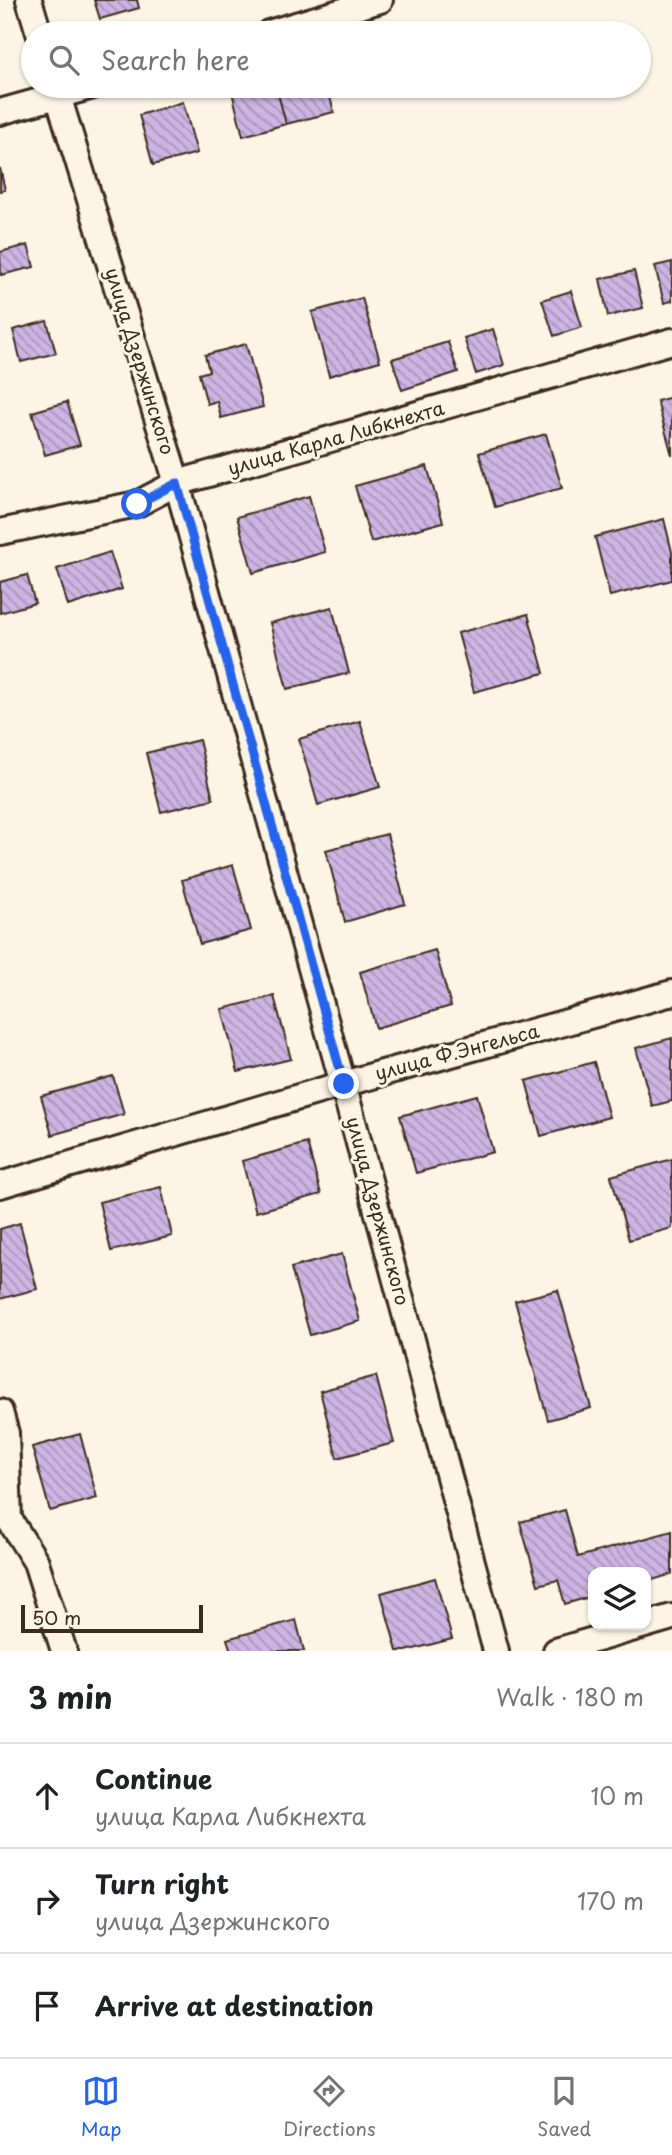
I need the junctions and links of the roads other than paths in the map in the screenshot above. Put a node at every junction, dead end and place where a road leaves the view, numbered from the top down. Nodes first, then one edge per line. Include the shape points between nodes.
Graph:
1 (29, 0) edge
2 (380, 0) edge
3 (35, 21) edge
4 (309, 21) edge
5 (38, 98) edge
6 (59, 98) edge
7 (0, 112) edge
8 (672, 341) edge
9 (177, 483) junction
10 (0, 532) edge
11 (672, 993) edge
12 (344, 1084) junction
13 (0, 1185) edge
14 (0, 1412) edge
15 (4, 1519) edge
16 (672, 1617) edge
17 (64, 1651) edge
18 (496, 1651) edge
19 (556, 1651) edge

1 - 3 street
2 - 4 street
5 - 7 street
6 - 9 street, улица Дзержинского
8 - 9 street, улица Карла Либкнехта
9 - 10 street, улица Карла Либкнехта via 137,504
9 - 12 street, улица Дзержинского
11 - 12 street, улица Ф.Энгельса
12 - 13 street, улица Ф.Энгельса
12 - 18 street, улица Дзержинского
14 - 15 street via 6,1433
15 - 17 street via 36,1562
16 - 19 street

